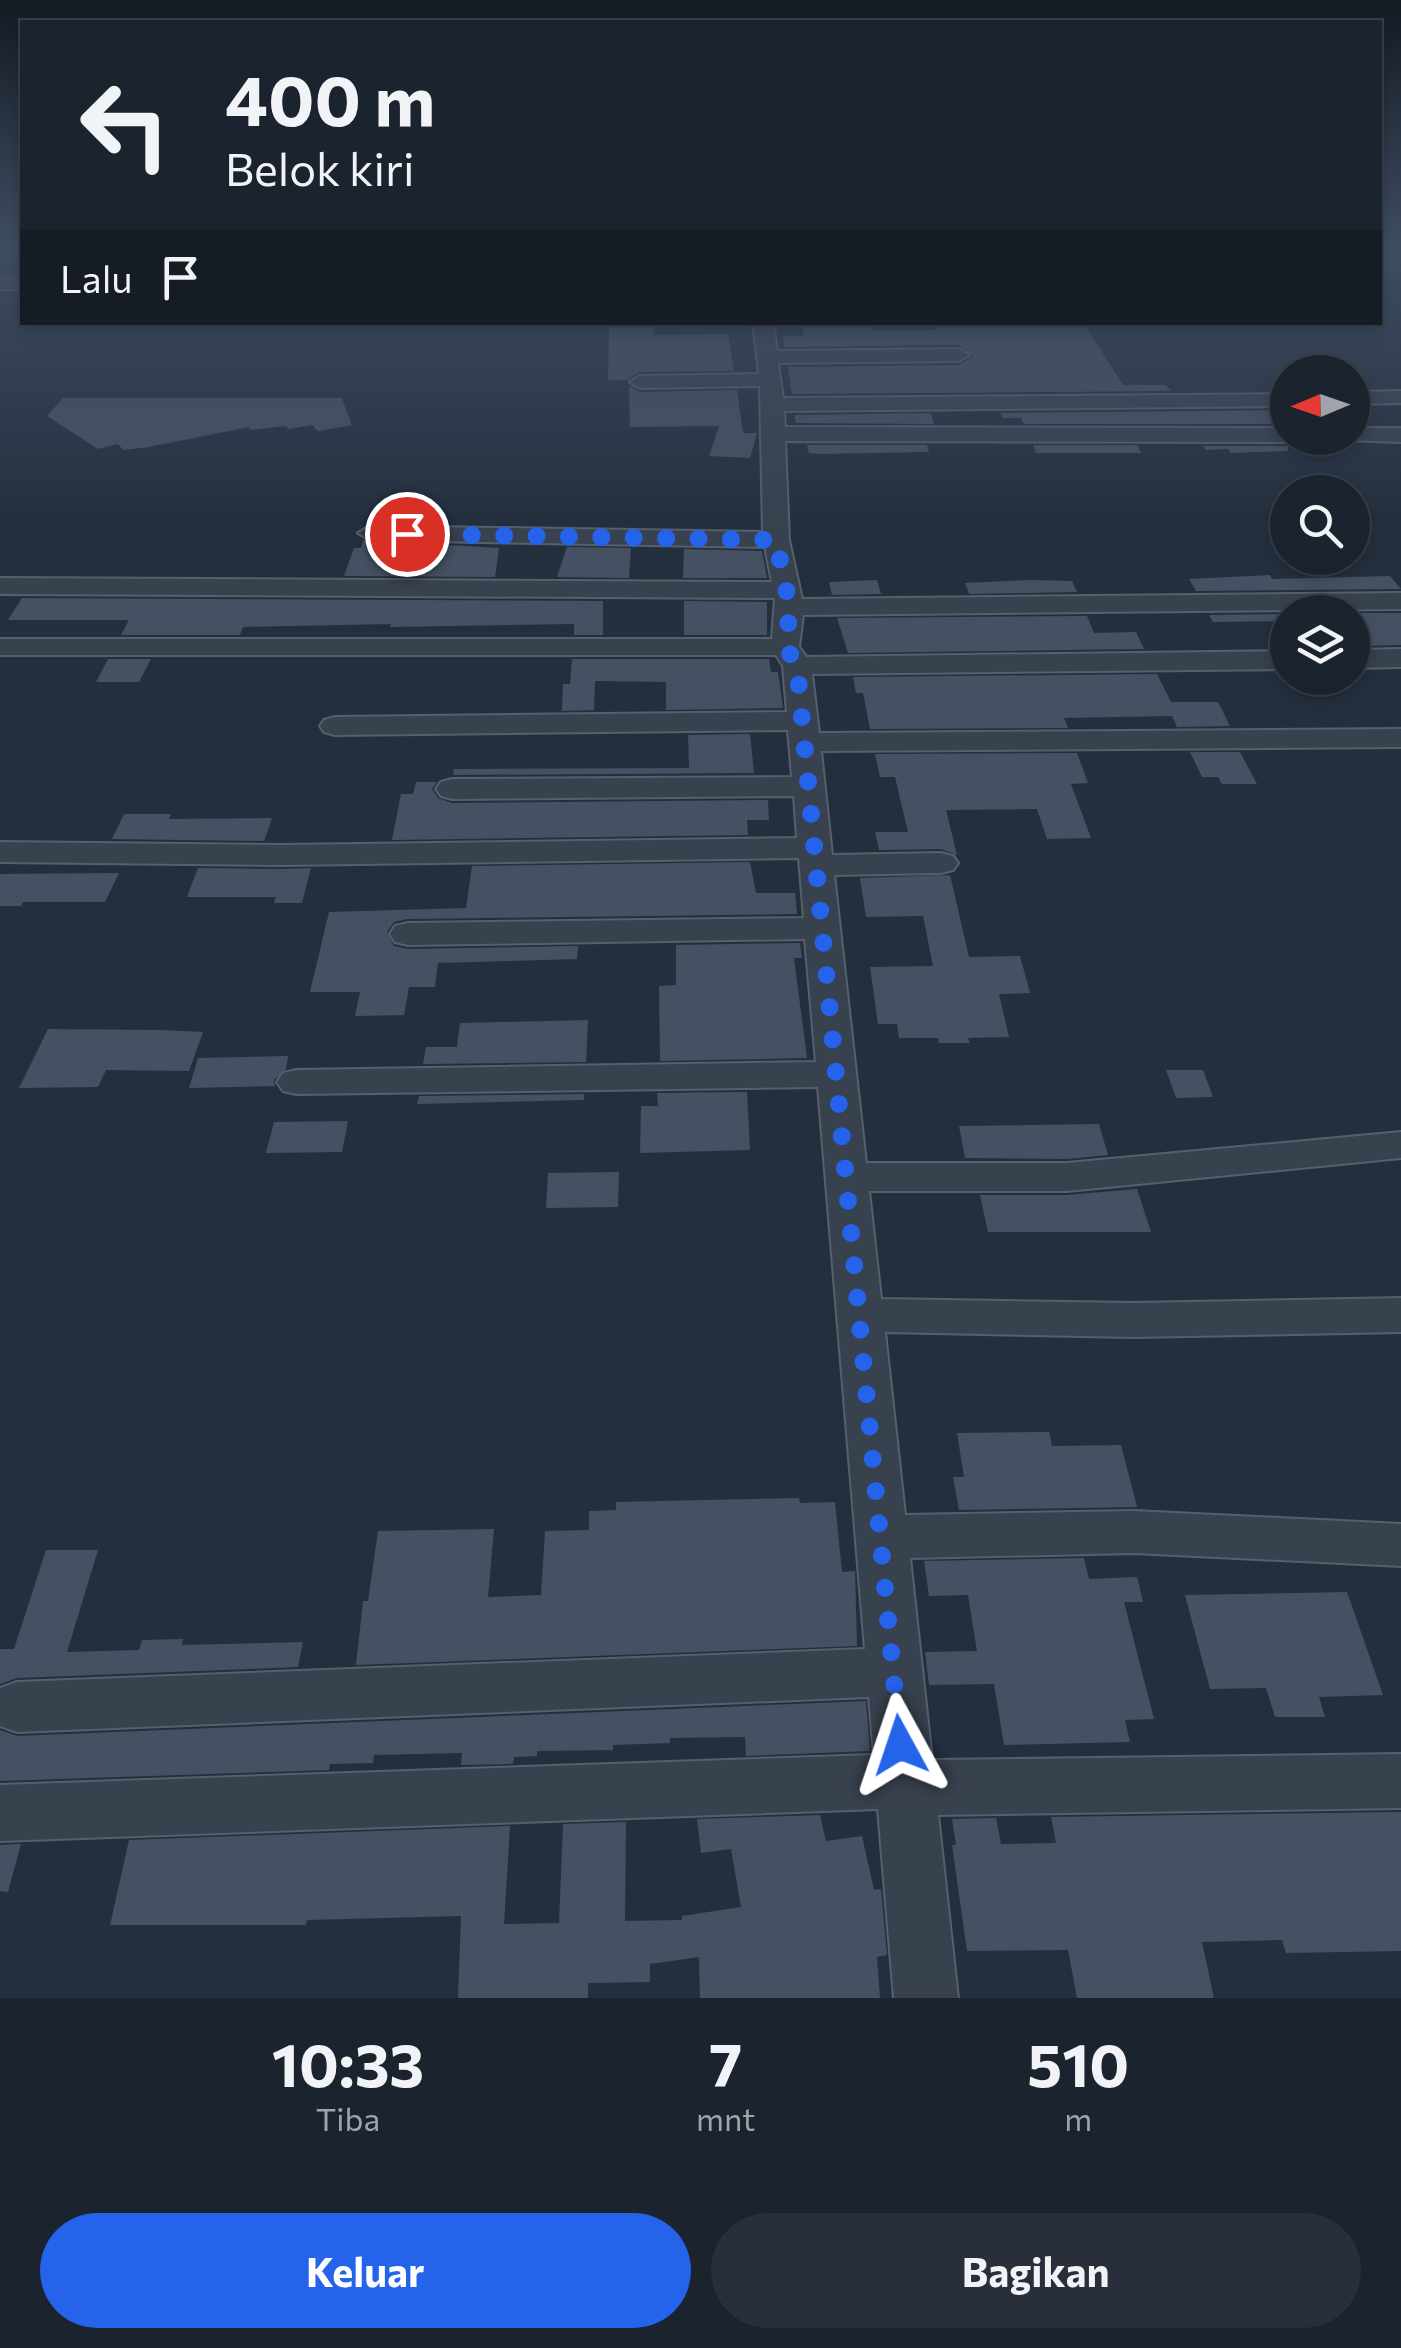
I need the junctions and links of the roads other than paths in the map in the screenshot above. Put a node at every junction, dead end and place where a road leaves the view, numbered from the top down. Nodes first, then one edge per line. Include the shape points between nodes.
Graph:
1 (959, 354) dead end
2 (770, 381) edge
3 (640, 382) dead end
4 (1054, 386) dead end
5 (1401, 397) edge
6 (1370, 398) edge
7 (1270, 399) edge
8 (1270, 433) edge
9 (1401, 434) edge
10 (1370, 435) edge
11 (370, 533) dead end
12 (776, 540) junction
13 (0, 586) edge
14 (1401, 600) edge
15 (790, 628) junction
16 (0, 648) edge
17 (1401, 658) edge
18 (1270, 659) edge
19 (1370, 659) edge
20 (334, 726) dead end
21 (803, 732) junction
22 (1401, 738) edge
23 (808, 786) junction
24 (452, 789) dead end
25 (0, 852) edge
26 (815, 857) junction
27 (940, 863) dead end
28 (822, 928) junction
29 (408, 934) dead end
30 (836, 1074) junction
31 (297, 1082) dead end
32 (1401, 1144) edge
33 (846, 1178) junction
34 (860, 1315) junction
35 (1401, 1315) edge
36 (881, 1536) junction
37 (1401, 1545) edge
38 (894, 1672) junction
39 (17, 1707) dead end
40 (904, 1781) junction
41 (1401, 1781) edge
42 (0, 1813) edge
43 (926, 1998) edge

1 - 2 street
2 - 3 street
2 - 4 street
2 - 7 street
2 - 8 street
2 - 12 street
5 - 6 street
9 - 10 street
11 - 12 street
12 - 15 street
13 - 15 street
14 - 15 street
15 - 16 street
15 - 18 street
15 - 21 street
17 - 19 street
20 - 21 street
21 - 22 street
21 - 23 street
23 - 24 street
23 - 26 street
25 - 26 street
26 - 27 street
26 - 28 street
28 - 29 street
28 - 30 street
30 - 31 street
30 - 33 street
32 - 33 street via 1067,1177
33 - 34 street
34 - 35 street
34 - 36 street
36 - 37 street via 1134,1532
36 - 38 street
38 - 39 street
38 - 40 street
40 - 41 street via 944,1790
40 - 42 street
40 - 43 street

